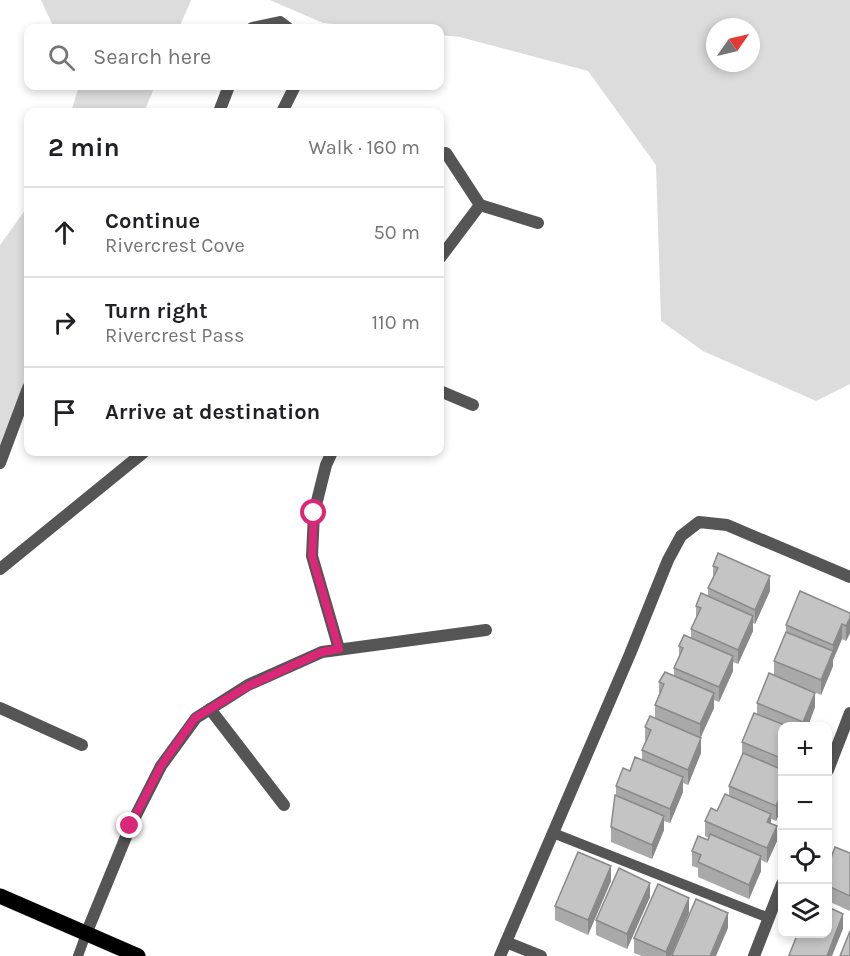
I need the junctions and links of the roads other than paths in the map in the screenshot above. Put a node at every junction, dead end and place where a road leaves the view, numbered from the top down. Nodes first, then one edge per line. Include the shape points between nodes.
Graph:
1 (228, 90) edge
2 (293, 90) edge
3 (221, 108) edge
4 (284, 108) edge
5 (446, 153) dead end
6 (480, 205) junction
7 (538, 223) dead end
8 (444, 253) edge
9 (444, 393) edge
10 (24, 399) edge
11 (473, 405) dead end
12 (139, 456) edge
13 (330, 456) edge
14 (0, 463) edge
15 (0, 569) edge
16 (850, 577) edge
17 (486, 630) dead end
18 (339, 649) junction
19 (0, 708) edge
20 (210, 709) junction
21 (850, 713) edge
22 (82, 745) dead end
23 (832, 760) edge
24 (284, 805) dead end
25 (554, 833) junction
26 (0, 896) edge
27 (778, 896) edge
28 (769, 918) junction
29 (86, 934) junction
30 (506, 942) junction
31 (78, 956) edge
32 (138, 956) edge
33 (500, 956) edge
34 (541, 956) edge
35 (754, 956) edge

1 - 3 street
2 - 4 street
5 - 6 street
6 - 7 street
6 - 8 street
9 - 11 street
10 - 14 street
12 - 15 street
13 - 18 street via 314,513 312,556
16 - 25 street via 727,525 699,522 681,536
17 - 18 street
18 - 20 street via 322,652 248,686
19 - 22 street
20 - 24 street
20 - 29 street via 195,718 161,766 130,826
21 - 23 street
25 - 28 lane
25 - 30 street
26 - 29 main road
27 - 28 street
28 - 35 street
29 - 31 lane
29 - 32 main road
30 - 33 street
30 - 34 street

